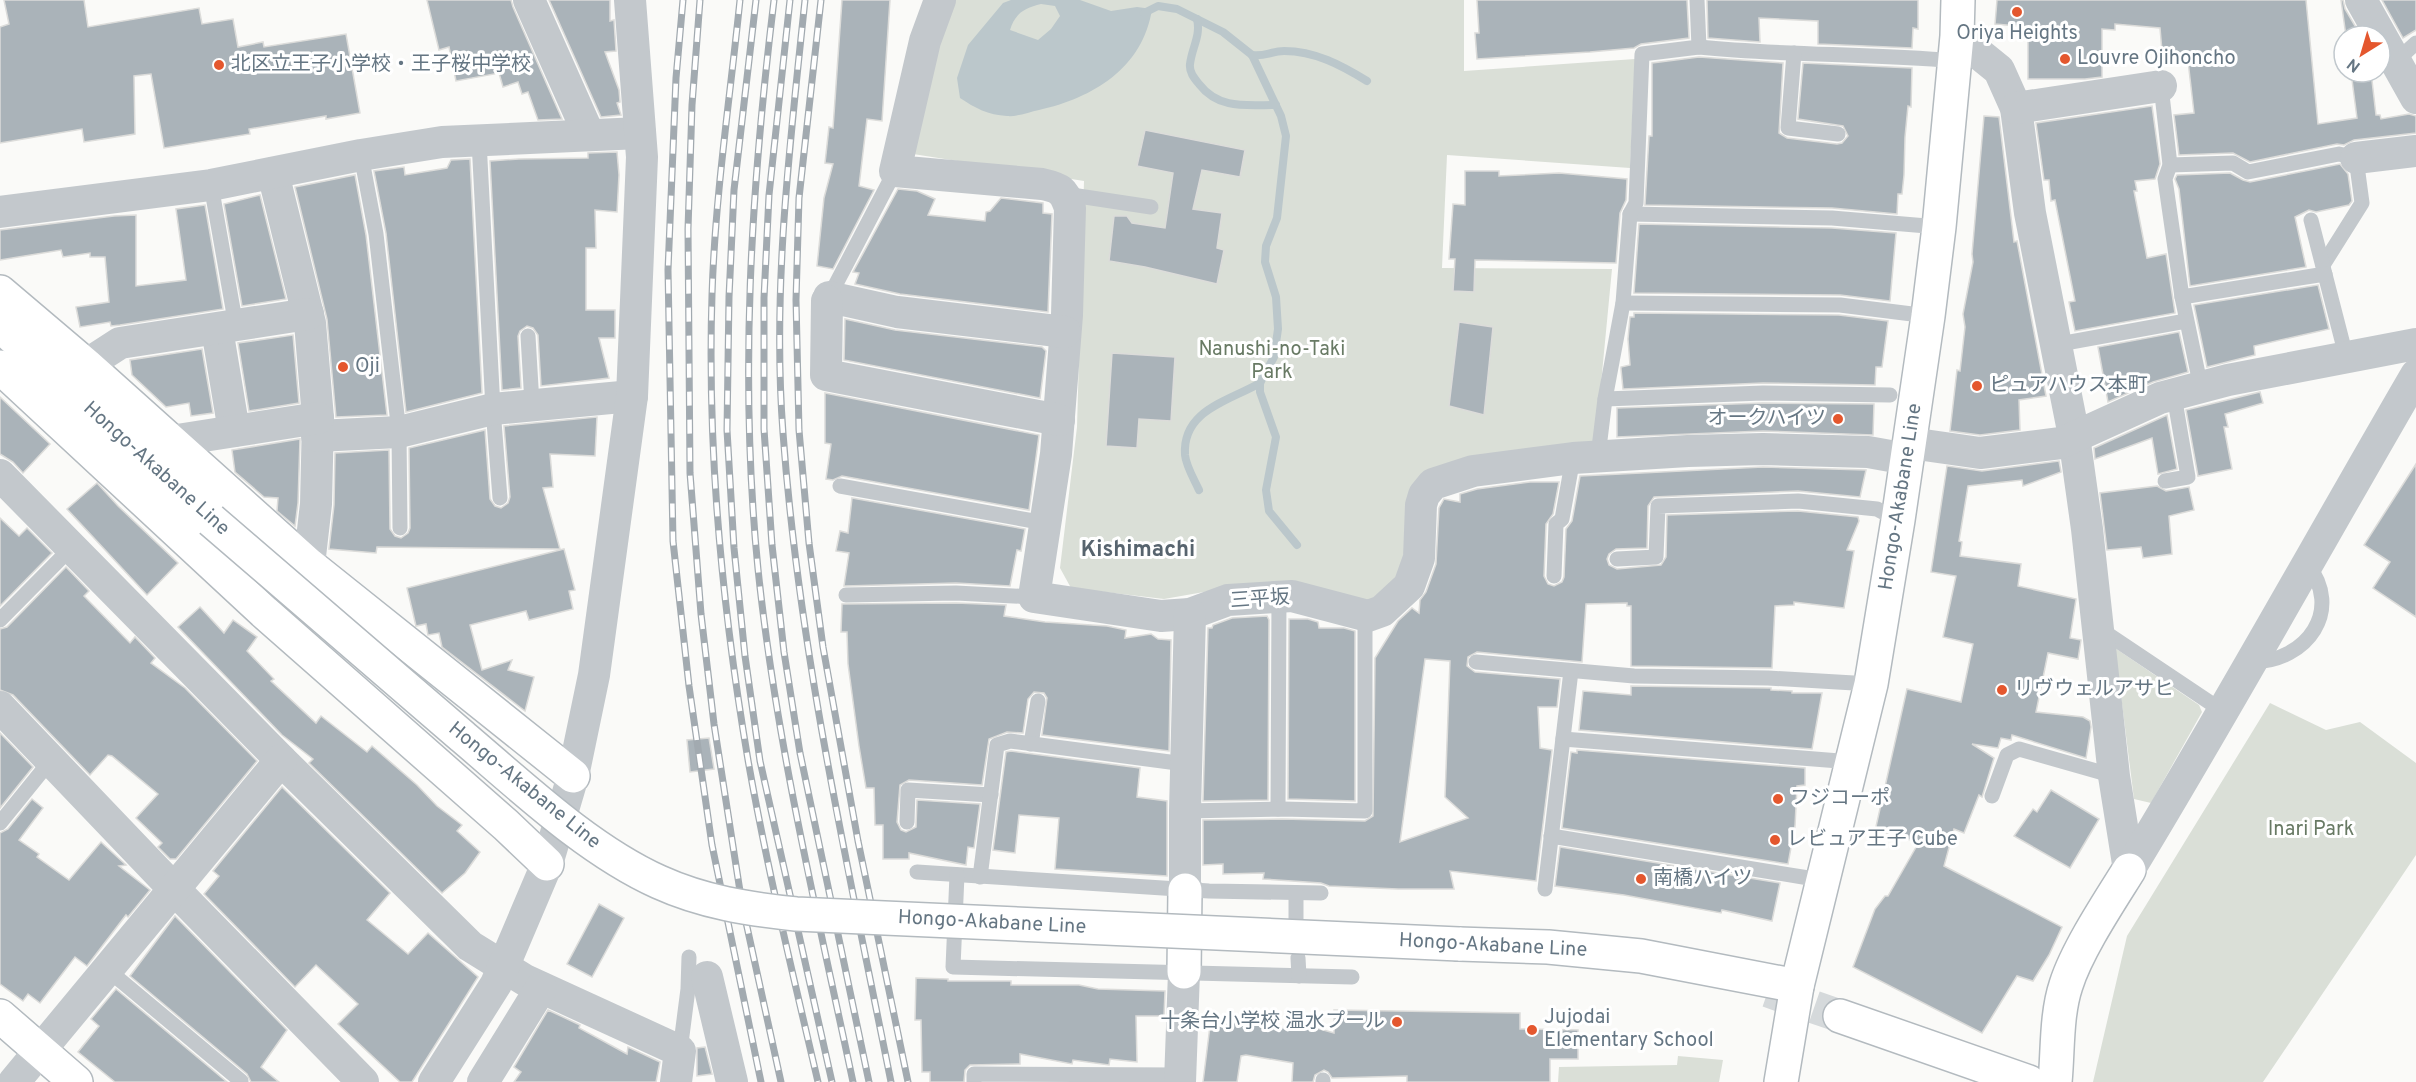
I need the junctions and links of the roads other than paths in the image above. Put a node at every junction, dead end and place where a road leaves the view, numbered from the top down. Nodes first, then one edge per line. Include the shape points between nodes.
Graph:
1 (529, 0) edge
2 (630, 0) edge
3 (940, 0) edge
4 (1697, 0) edge
5 (1958, 0) edge
6 (2361, 0) edge
7 (1699, 47) junction
8 (1956, 49) junction
9 (2405, 52) edge
10 (1794, 53) junction
11 (2161, 86) joint
12 (2416, 98) edge
13 (2016, 108) junction
14 (640, 133) junction
15 (1838, 134) dead end
16 (589, 135) junction
17 (479, 141) junction
18 (2416, 151) edge
19 (361, 155) junction
20 (2356, 158) junction
21 (2170, 165) junction
22 (895, 171) junction
23 (273, 173) junction
24 (211, 185) junction
25 (1065, 194) junction
26 (1151, 207) dead end
27 (0, 212) edge
28 (1630, 214) junction
29 (2311, 220) dead end
30 (1939, 227) junction
31 (2324, 269) junction
32 (0, 292) edge
33 (2182, 297) junction
34 (828, 299) junction
35 (1623, 303) junction
36 (308, 314) junction
37 (1928, 316) junction
38 (2186, 321) junction
39 (0, 326) edge
40 (227, 327) junction
41 (1065, 332) junction
42 (528, 336) dead end
43 (2416, 344) edge
44 (2054, 345) junction
45 (2346, 356) junction
46 (86, 365) junction
47 (0, 367) edge
48 (2416, 375) edge
49 (2188, 391) junction
50 (1890, 395) dead end
51 (632, 396) junction
52 (1605, 399) junction
53 (532, 404) junction
54 (493, 409) junction
55 (1059, 420) junction
56 (318, 427) junction
57 (234, 431) junction
58 (399, 432) junction
59 (2074, 436) junction
60 (171, 441) junction
61 (1908, 451) junction
62 (1586, 457) junction
63 (0, 475) edge
64 (2165, 481) dead end
65 (840, 486) dead end
66 (500, 498) dead end
67 (1898, 520) junction
68 (1045, 523) junction
69 (400, 528) dead end
70 (72, 547) junction
71 (1617, 558) dead end
72 (309, 566) junction
73 (1554, 576) dead end
74 (846, 595) dead end
75 (1279, 596) junction
76 (1034, 597) junction
77 (1190, 614) junction
78 (1365, 615) junction
79 (0, 620) edge
80 (2098, 628) junction
81 (1476, 662) dead end
82 (1571, 670) junction
83 (1871, 684) junction
84 (1038, 701) dead end
85 (0, 707) edge
86 (2224, 712) junction
87 (1563, 739) junction
88 (1031, 744) junction
89 (51, 760) junction
90 (281, 760) junction
91 (1852, 762) junction
92 (1185, 764) junction
93 (573, 776) junction
94 (2114, 777) junction
95 (991, 795) junction
96 (1992, 796) dead end
97 (1278, 809) junction
98 (1185, 810) junction
99 (907, 822) dead end
100 (0, 823) edge
101 (1551, 836) junction
102 (547, 864) junction
103 (2129, 870) junction
104 (917, 872) dead end
105 (957, 875) junction
106 (980, 877) junction
107 (1821, 880) junction
108 (173, 888) junction
109 (1545, 889) dead end
110 (1185, 890) junction
111 (1296, 893) junction
112 (1321, 893) dead end
113 (1186, 923) junction
114 (1457, 939) junction
115 (1297, 943) junction
116 (501, 967) junction
117 (698, 967) joint
118 (108, 969) junction
119 (1184, 972) junction
120 (1299, 976) junction
121 (1352, 978) dead end
122 (1797, 986) junction
123 (541, 988) junction
124 (0, 1016) edge
125 (1840, 1016) tunnel mouth
126 (40, 1051) junction
127 (680, 1051) junction
128 (1181, 1078) edge
129 (241, 1081) edge
130 (14, 1082) edge
131 (76, 1082) edge
132 (363, 1082) edge
133 (434, 1082) edge
134 (483, 1082) edge
135 (676, 1082) edge
136 (732, 1082) edge
137 (974, 1082) edge
138 (1781, 1082) edge
139 (2029, 1082) edge
140 (2055, 1082) edge

1 - 16 street
2 - 14 street
3 - 22 street via 925,41
4 - 7 lane
5 - 8 main road, Hongo-Akabane Line
6 - 9 street
7 - 10 lane
7 - 28 lane via 1642,54 1636,203
8 - 10 lane
8 - 13 street via 1999,70
8 - 30 main road, Hongo-Akabane Line
9 - 12 street
10 - 15 lane via 1788,128
11 - 13 street
11 - 21 lane
13 - 44 street
14 - 16 street
14 - 51 street
16 - 17 street
17 - 19 street via 442,142
17 - 54 lane
18 - 20 street
19 - 23 street
19 - 58 lane via 376,234
20 - 21 lane via 2338,154 2248,172 2233,163
20 - 31 lane via 2362,203
21 - 33 lane via 2165,179
22 - 25 street via 1042,183
22 - 34 lane
23 - 24 street
23 - 36 street
24 - 27 street
24 - 40 lane
25 - 26 lane
25 - 41 street via 1070,208
28 - 30 lane via 1832,218
28 - 35 lane
29 - 31 lane
30 - 37 main road, Hongo-Akabane Line
31 - 33 lane
31 - 45 lane
32 - 46 main road
33 - 38 lane
34 - 41 street via 897,312
34 - 55 street via 826,375
35 - 37 lane via 1840,304
35 - 52 lane
36 - 40 street
36 - 56 street
37 - 61 main road, Hongo-Akabane Line
38 - 44 lane
38 - 49 lane
39 - 114 main road, Hongo-Akabane Line, bridge via 211,520 512,779 632,869 693,896 796,914
40 - 46 street via 120,343
40 - 57 street
41 - 55 street
42 - 53 lane
43 - 45 street
44 - 59 street
45 - 49 street
46 - 60 main road
47 - 102 main road via 264,612
48 - 86 street
49 - 59 street
49 - 64 lane via 2188,477
50 - 52 lane via 1763,393
51 - 53 street
51 - 93 street via 594,675
52 - 62 lane
53 - 54 street
54 - 58 street
54 - 66 lane
55 - 68 street
56 - 57 street
56 - 58 street
56 - 72 street
57 - 60 street
58 - 69 lane
59 - 61 street via 2061,443 1980,453
59 - 80 street
60 - 72 main road
61 - 62 street via 1763,449
61 - 67 main road, Hongo-Akabane Line
62 - 73 lane via 1562,519 1556,524
62 - 78 street via 1473,471 1433,484 1421,505 1419,558 1409,586 1382,612
63 - 70 street
65 - 68 lane
67 - 71 lane via 1878,509 1798,501 1658,506 1656,557
67 - 83 main road, Hongo-Akabane Line
68 - 76 street
70 - 79 lane
70 - 90 street
72 - 93 main road
74 - 76 lane via 956,593
75 - 77 street, 三平坂 via 1228,600
75 - 78 street, 三平坂
75 - 97 lane
76 - 77 street, 三平坂 via 1161,616
77 - 92 street
78 - 97 lane via 1365,811
80 - 86 lane
80 - 94 street
81 - 82 lane
82 - 83 lane via 1634,676
82 - 87 lane
83 - 91 main road, Hongo-Akabane Line
84 - 88 lane
85 - 89 street
86 - 103 street
87 - 91 lane
87 - 101 lane
88 - 92 lane
88 - 95 lane via 1010,741 997,745
89 - 100 lane
89 - 108 street
90 - 108 street
90 - 116 street via 470,946
91 - 107 main road, Hongo-Akabane Line
92 - 98 street
93 - 102 street
94 - 96 lane via 2019,749 2007,755
94 - 103 street
95 - 99 lane via 908,790
95 - 106 lane
97 - 98 lane
98 - 110 street
101 - 107 lane
101 - 109 lane
102 - 116 street
103 - 140 main road via 2066,985
104 - 105 lane
105 - 106 lane
105 - 119 lane via 953,967
106 - 110 lane
107 - 122 main road, Hongo-Akabane Line
108 - 118 street
108 - 132 street
110 - 111 lane
110 - 113 main road
111 - 112 lane
111 - 115 lane
113 - 115 main road, Hongo-Akabane Line
113 - 119 main road
114 - 115 main road, Hongo-Akabane Line
114 - 122 main road, Hongo-Akabane Line via 1641,956
115 - 120 lane
116 - 123 street
116 - 133 street via 490,994
117 - 127 lane via 688,988
117 - 136 street
118 - 126 street
118 - 129 lane
119 - 120 lane
119 - 128 street
120 - 121 lane
122 - 138 main road, Hongo-Akabane Line
123 - 127 street
123 - 134 street
124 - 126 main road
125 - 139 main road
126 - 130 street
126 - 131 main road
127 - 135 street
128 - 137 lane via 974,1074

